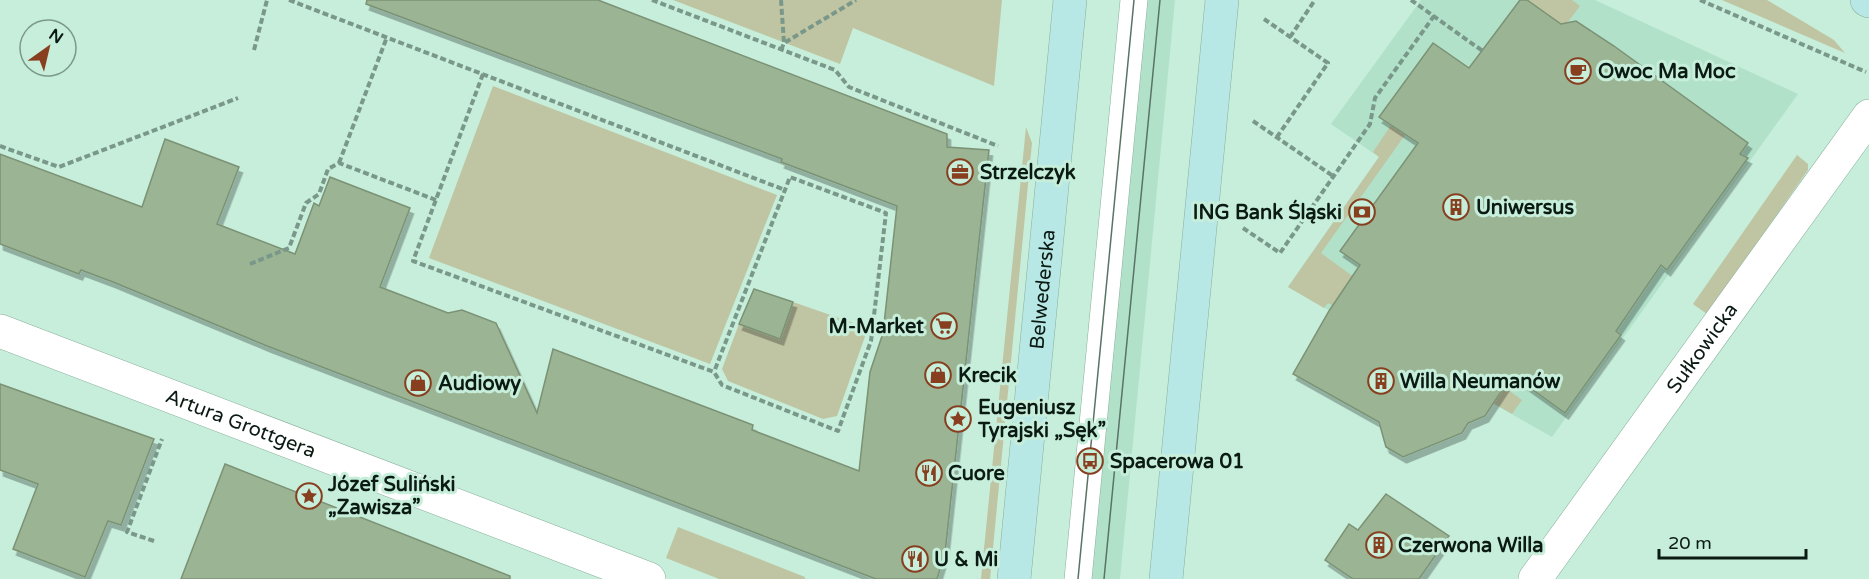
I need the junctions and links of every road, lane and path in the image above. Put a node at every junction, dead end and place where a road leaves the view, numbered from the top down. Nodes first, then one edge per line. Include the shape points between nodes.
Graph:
1 (267, 0) edge
2 (289, 0) edge
3 (652, 0) edge
4 (781, 0) edge
5 (856, 0) edge
6 (1070, 0) edge
7 (1134, 0) edge
8 (1222, 0) edge
9 (1316, 0) edge
10 (1411, 0) edge
11 (1700, 0) edge
12 (1434, 16) junction
13 (1262, 18) dead end
14 (387, 37) junction
15 (1290, 37) junction
16 (784, 43) junction
17 (254, 50) dead end
18 (782, 50) junction
19 (1484, 52) dead end
20 (483, 74) junction
21 (1869, 74) edge
22 (238, 98) dead end
23 (1869, 116) edge
24 (1251, 120) dead end
25 (1277, 137) junction
26 (0, 146) edge
27 (998, 146) dead end
28 (339, 163) junction
29 (1334, 176) junction
30 (785, 190) junction
31 (436, 200) junction
32 (1242, 227) dead end
33 (250, 264) dead end
34 (0, 332) edge
35 (714, 372) junction
36 (164, 434) dead end
37 (154, 541) dead end
38 (649, 579) edge
39 (1014, 579) edge
40 (1078, 579) edge
41 (1166, 579) edge
42 (1535, 579) edge

1 - 17 path
2 - 14 path
3 - 18 path
4 - 16 path
5 - 16 path
6 - 39 main road, Belwederska
7 - 40 lane
8 - 41 main road
9 - 15 path
10 - 12 path
11 - 21 path
12 - 19 path
12 - 29 path via 1374,98 1370,124
13 - 15 path
14 - 20 path
14 - 28 path
15 - 25 path via 1328,63
16 - 18 path
18 - 27 path via 836,70 849,87
20 - 30 path
20 - 31 path
22 - 26 path via 59,167
23 - 42 street, Sułkowicka
24 - 25 path
25 - 29 path
28 - 31 path
28 - 33 path via 328,169 319,194 306,203 289,248
29 - 32 path via 1280,253
30 - 35 path
30 - 35 path via 790,177 886,213 871,341 838,431 722,385
31 - 35 path via 413,261
34 - 38 street, Artura Grottgera
36 - 37 path via 127,532

